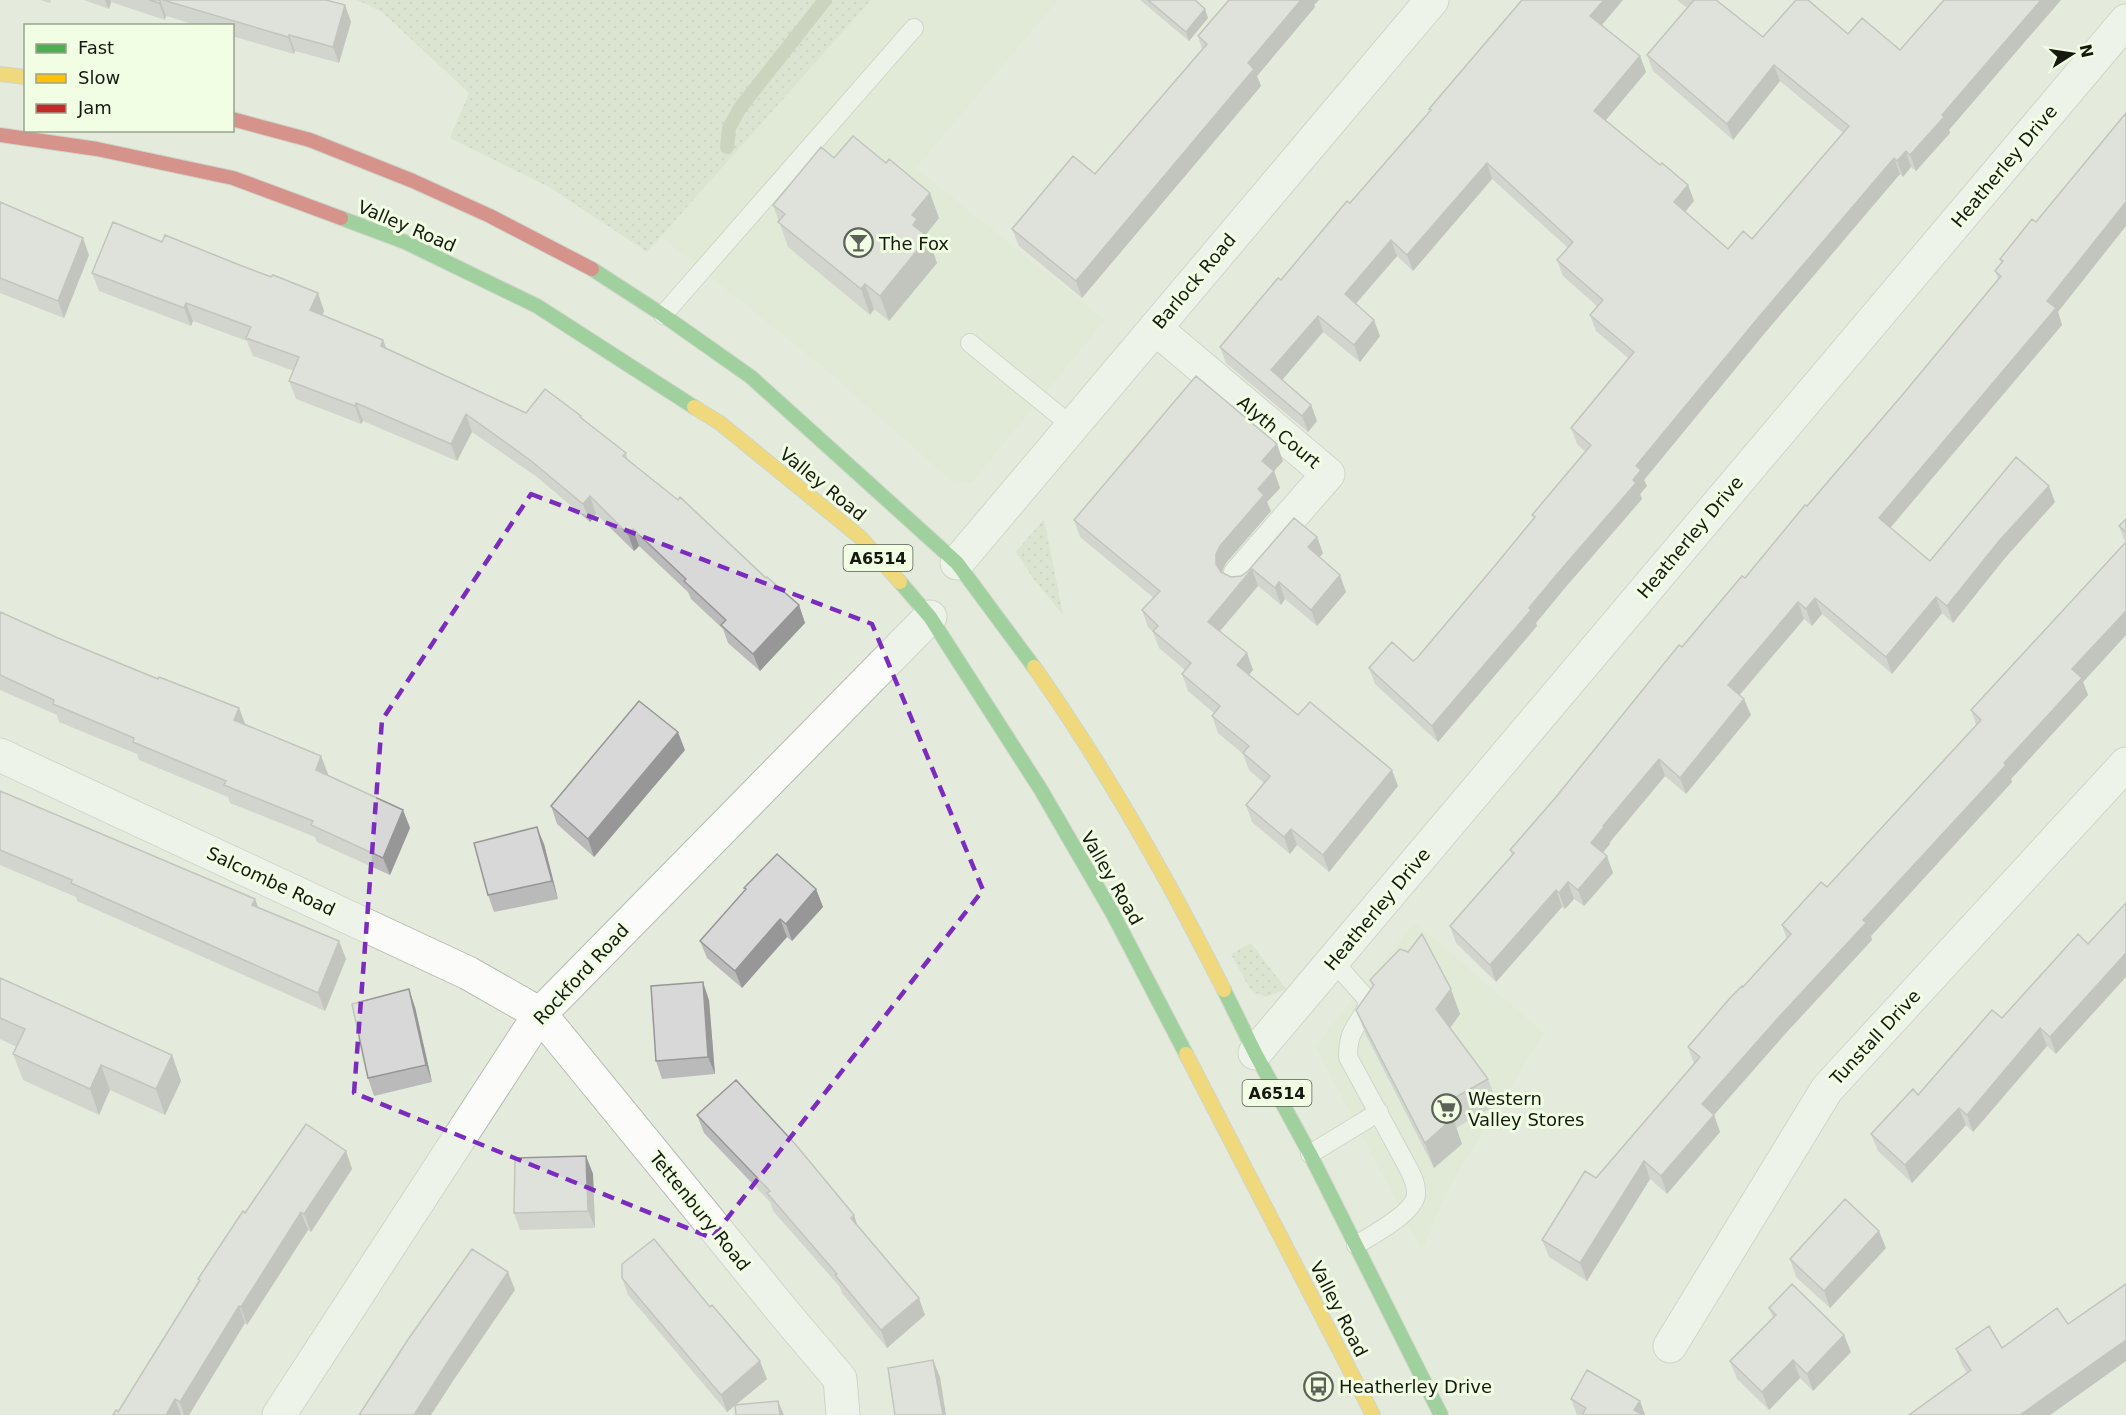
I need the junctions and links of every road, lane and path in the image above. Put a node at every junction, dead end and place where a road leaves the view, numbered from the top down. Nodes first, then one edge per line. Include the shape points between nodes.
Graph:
1 (1432, 0) edge
2 (2126, 21) edge
3 (914, 28) dead end
4 (0, 74) edge
5 (24, 77) edge
6 (234, 120) edge
7 (0, 135) edge
8 (663, 315) junction
9 (1155, 328) junction
10 (970, 343) dead end
11 (1072, 426) junction
12 (957, 563) junction
13 (1240, 575) edge
14 (930, 617) junction
15 (0, 755) edge
16 (2126, 764) edge
17 (1333, 960) junction
18 (540, 1014) junction
19 (1255, 1053) junction
20 (1379, 1112) junction
21 (1310, 1154) junction
22 (1356, 1245) junction
23 (1670, 1346) dead end
24 (279, 1415) edge
25 (843, 1415) edge
26 (1373, 1415) edge
27 (1441, 1415) edge

1 - 9 street, Barlock Road
2 - 17 street, Heatherley Drive
3 - 8 lane
4 - 5 highway
6 - 8 highway, Valley Road / A6514 via 310,140 432,190 582,262
7 - 14 highway, Valley Road / A6514 via 97,149 233,178 405,242 537,306 720,423 860,537
8 - 12 highway, Valley Road / A6514 via 751,377
9 - 11 street, Barlock Road
9 - 13 street, Alyth Court via 1328,474
10 - 11 lane
11 - 12 street, Barlock Road
12 - 19 highway, Valley Road / A6514 via 1062,707 1105,775 1197,938
14 - 18 street, Rockford Road
14 - 26 highway, Valley Road / A6514 via 1041,790 1113,914
15 - 18 street, Salcombe Road via 468,973
16 - 23 street, Tunstall Drive via 1827,1089
17 - 19 street, Heatherley Drive
17 - 20 lane via 1366,998 1368,1005 1348,1042 1348,1057
18 - 24 street, Rockford Road
18 - 25 street, Tettenbury Road via 840,1379
19 - 21 highway, Valley Road / A6514
20 - 21 lane
20 - 22 lane via 1414,1179 1416,1194 1413,1204
21 - 22 highway, Valley Road / A6514
22 - 27 highway, Valley Road / A6514

